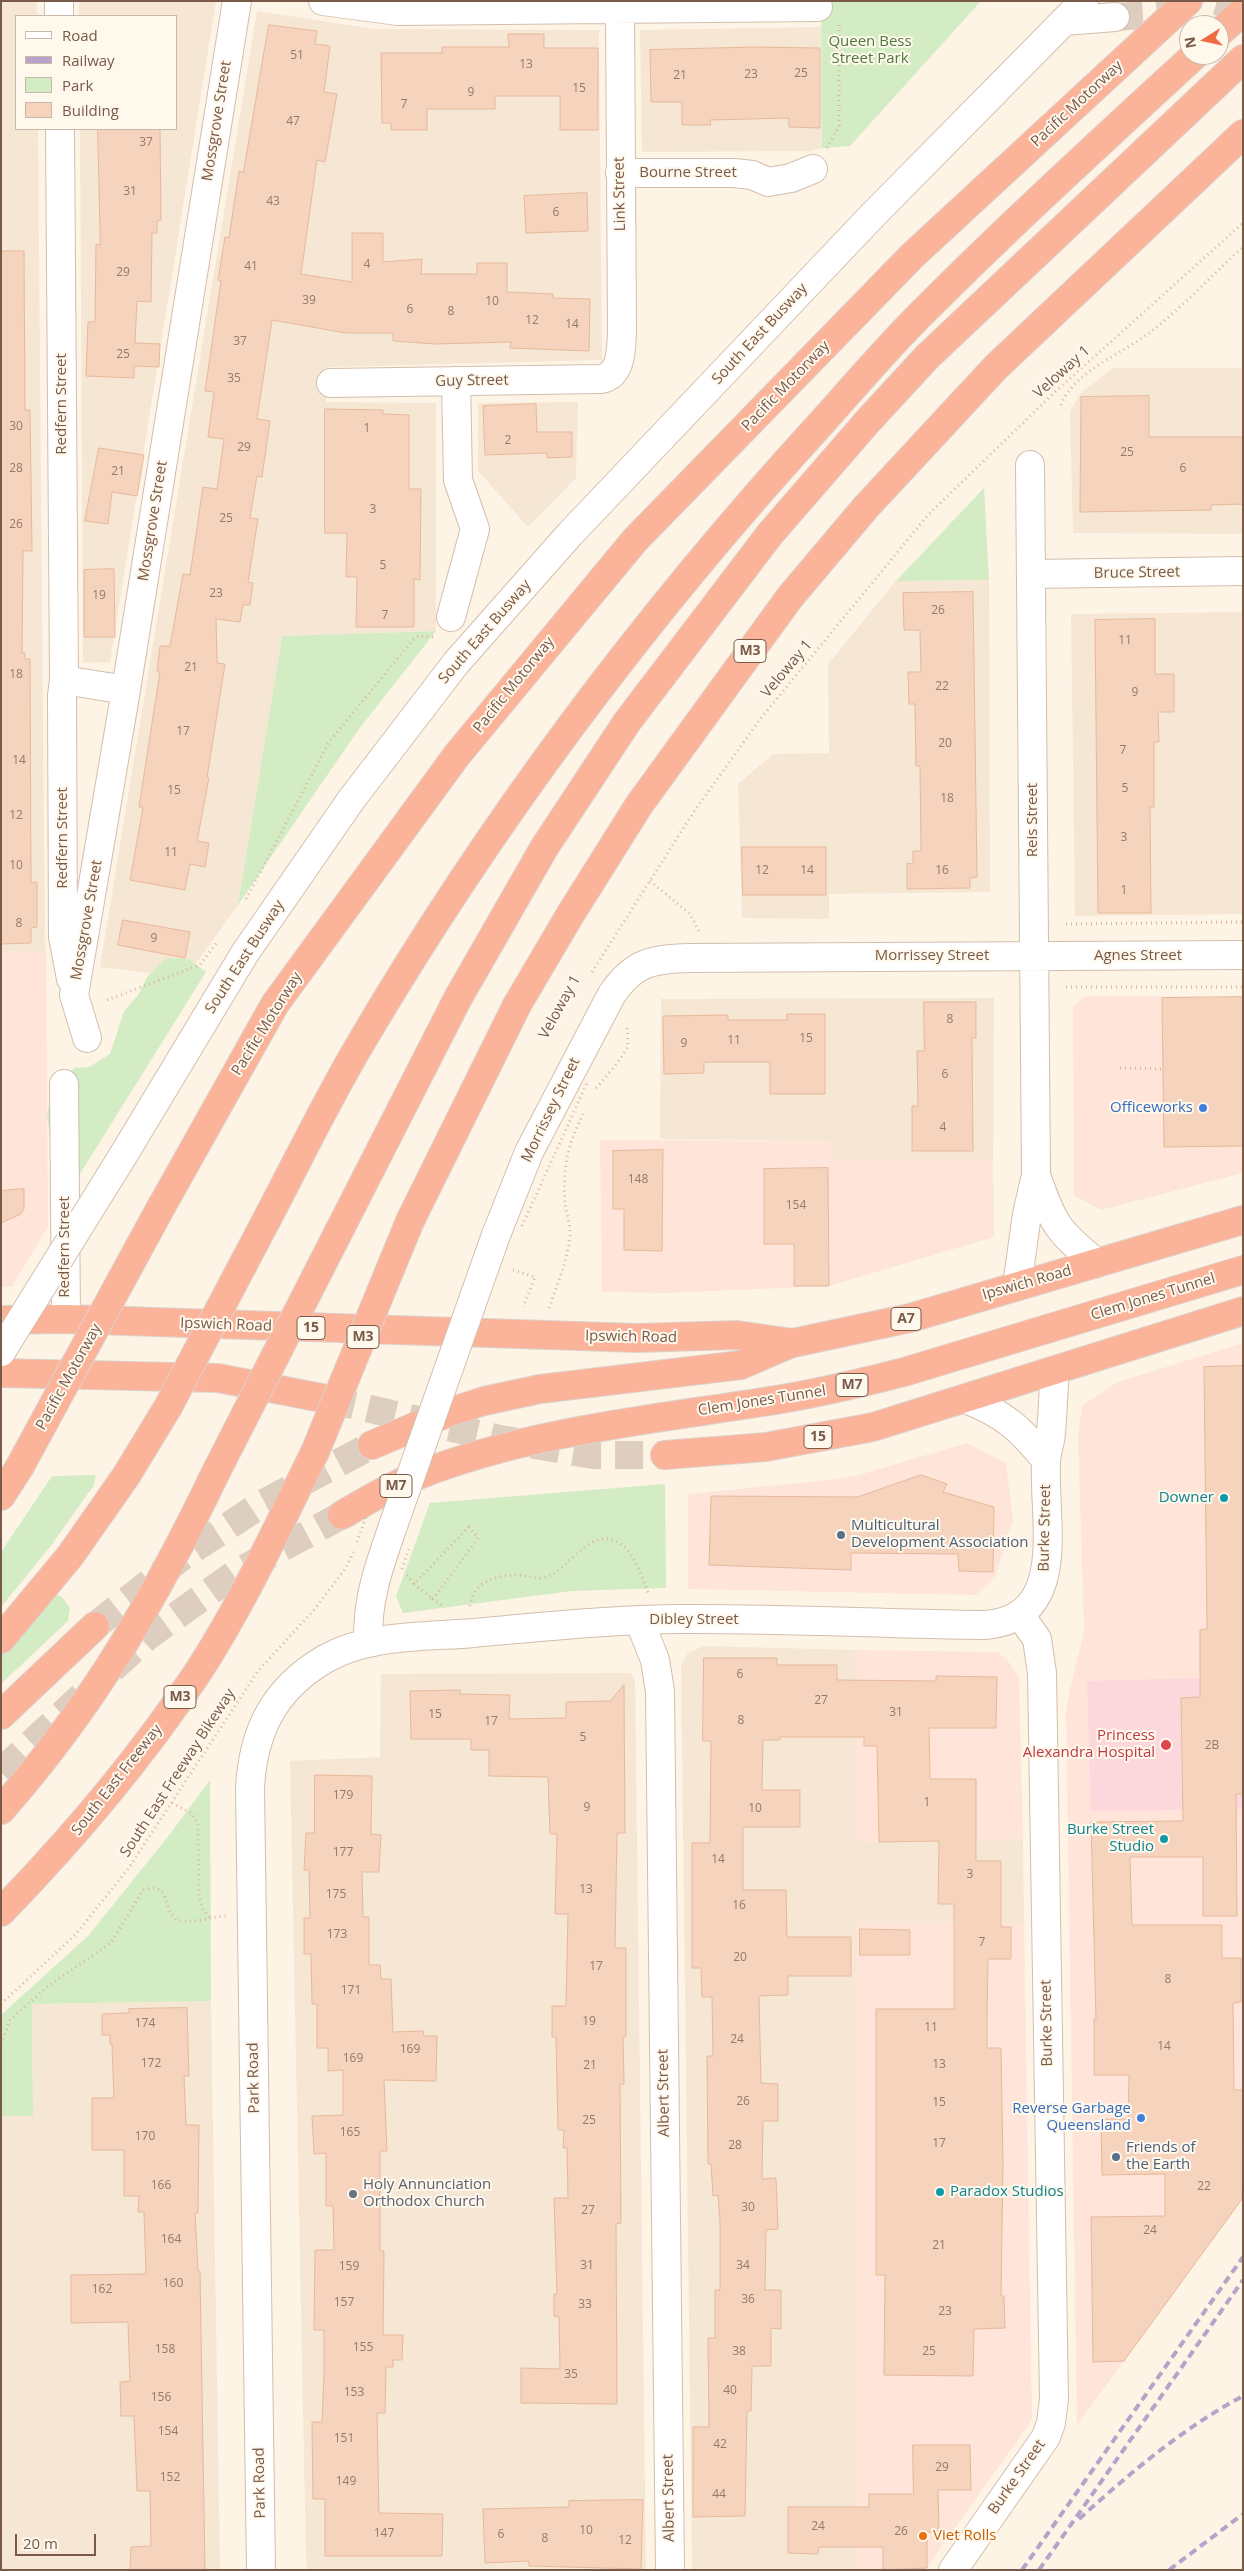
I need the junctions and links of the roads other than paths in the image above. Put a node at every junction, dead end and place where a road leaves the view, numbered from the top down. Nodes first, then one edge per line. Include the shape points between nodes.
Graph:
1 (59, 1) edge
2 (237, 1) edge
3 (323, 1) edge
4 (1084, 1) edge
5 (1188, 1) edge
6 (620, 10) junction
7 (1243, 12) edge
8 (829, 13) road end
9 (59, 15) edge
10 (1115, 17) tunnel mouth
11 (1064, 21) junction
12 (1229, 24) edge
13 (1243, 59) edge
14 (1184, 65) edge
15 (60, 130) edge
16 (1243, 134) edge
17 (813, 169) road end
18 (620, 173) junction
19 (611, 375) joint
20 (456, 381) junction
21 (331, 382) dead end
22 (1030, 465) dead end
23 (1243, 571) edge
24 (1032, 574) junction
25 (451, 617) road end
26 (64, 680) junction
27 (126, 690) junction
28 (1243, 955) edge
29 (1034, 956) junction
30 (74, 995) junction
31 (88, 1038) dead end
32 (64, 1084) dead end
33 (1036, 1175) junction
34 (1243, 1220) edge
35 (1097, 1263) junction
36 (1243, 1270) edge
37 (1017, 1286) junction
38 (1243, 1311) edge
39 (66, 1319) junction
40 (1, 1320) edge
41 (793, 1343) junction
42 (1, 1352) edge
43 (1055, 1372) junction
44 (1, 1373) edge
45 (966, 1399) junction
46 (327, 1400) tunnel mouth
47 (372, 1445) tunnel mouth
48 (665, 1455) tunnel mouth
49 (1046, 1460) junction
50 (1, 1496) edge
51 (342, 1515) tunnel mouth
52 (644, 1608) junction
53 (1020, 1615) junction
54 (95, 1626) tunnel mouth
55 (1, 1639) edge
56 (368, 1644) junction
57 (1, 1715) edge
58 (1, 1810) edge
59 (1, 1912) edge
60 (261, 2570) edge
61 (670, 2570) edge
62 (953, 2570) edge

1 - 9 street
2 - 27 street, Mossgrove Street
3 - 6 street via 398,10
4 - 11 street, South East Busway
5 - 50 highway, Pacific Motorway, bridge via 913,255 635,540 457,755 275,1004
6 - 8 street
6 - 18 street, Link Street
7 - 12 highway
10 - 11 street
11 - 42 street, South East Busway, bridge via 872,216 584,520 456,663 351,800 245,953
13 - 58 highway, bridge via 927,357 770,534 628,722 544,848 458,998 151,1602 93,1694 39,1768
14 - 55 highway, bridge via 1067,172 925,310 775,473 699,562 582,712 448,901 357,1048 168,1407 126,1476 70,1556
15 - 26 street, Redfern Street
16 - 59 highway, South East Freeway / M3, bridge via 996,367 866,507 790,597 639,805 517,1005 410,1221 315,1452 255,1573 198,1671 149,1742 104,1801
17 - 18 street, Bourne Street via 768,182 752,175 734,173
18 - 19 street, Link Street via 621,345 618,364
19 - 20 street, Guy Street via 601,379
20 - 21 street, Guy Street
20 - 25 street via 458,480 475,529
22 - 24 street, Reis Street
23 - 24 street, Bruce Street
24 - 29 street, Reis Street
26 - 27 street
26 - 30 street, Redfern Street via 63,937
27 - 30 street, Mossgrove Street
28 - 29 street, Agnes Street
29 - 33 street, Reis Street
29 - 56 street, Morrissey Street, bridge via 660,959 638,967 621,981 549,1111 496,1235 372,1588
30 - 31 street, Mossgrove Street
32 - 39 street, Redfern Street
33 - 35 street, Reis Street via 1053,1220 1070,1241
33 - 37 street, Reis Street
34 - 35 highway, Ipswich Road / A7
35 - 37 highway, Ipswich Road / A7
36 - 51 highway, Clem Jones Tunnel / M7 via 850,1386 622,1423 505,1448 414,1477
37 - 41 highway, Ipswich Road / A7 via 910,1318
38 - 43 highway, 15
39 - 40 highway, Ipswich Road / 15
39 - 41 highway, Ipswich Road / 15 via 577,1337 737,1335
41 - 47 highway via 741,1365 569,1385 484,1401
43 - 45 highway, 15
43 - 49 street, Burke Street
44 - 46 highway via 218,1378
45 - 48 highway, 15 via 873,1426 766,1447
45 - 49 street via 990,1408 1012,1422
49 - 53 street, Burke Street via 1046,1572 1040,1592
52 - 53 street, Dibley Street via 678,1619 985,1625 1003,1623
52 - 56 street, Dibley Street
52 - 61 street, Albert Street via 660,1691
53 - 62 street, Burke Street via 1037,1639 1042,1673 1054,2399 1046,2437
54 - 57 highway
56 - 60 street, Park Road via 325,1659 296,1680 262,1726 251,1769

